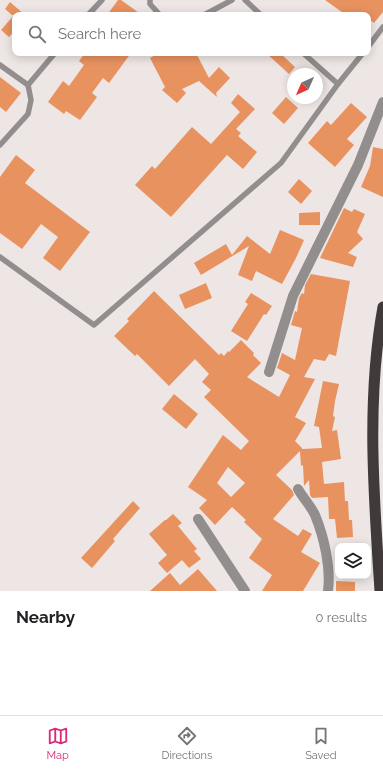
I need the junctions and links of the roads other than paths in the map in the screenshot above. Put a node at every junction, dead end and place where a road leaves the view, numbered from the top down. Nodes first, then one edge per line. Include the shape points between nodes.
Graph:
1 (102, 0) edge
2 (150, 0) edge
3 (232, 0) edge
4 (245, 0) edge
5 (91, 12) edge
6 (157, 12) edge
7 (210, 12) edge
8 (258, 12) edge
9 (383, 27) edge
10 (371, 43) edge
11 (53, 56) edge
12 (307, 56) edge
13 (361, 56) edge
14 (0, 65) edge
15 (338, 84) junction
16 (28, 85) junction
17 (383, 102) edge
18 (0, 145) edge
19 (0, 257) edge
20 (383, 312) edge
21 (269, 372) dead end
22 (298, 489) dead end
23 (198, 519) dead end
24 (245, 591) edge
25 (328, 591) edge
26 (380, 591) edge

1 - 5 lane
2 - 6 lane via 150,4
3 - 7 lane
4 - 8 lane
9 - 10 lane
11 - 16 lane
12 - 15 lane
13 - 15 lane
14 - 16 lane
15 - 19 lane via 281,163 94,325
16 - 18 lane via 28,114
17 - 21 street via 358,165 293,296
20 - 26 highway via 376,353 373,395 373,461
22 - 25 street via 314,514 320,531 328,563
23 - 24 street

